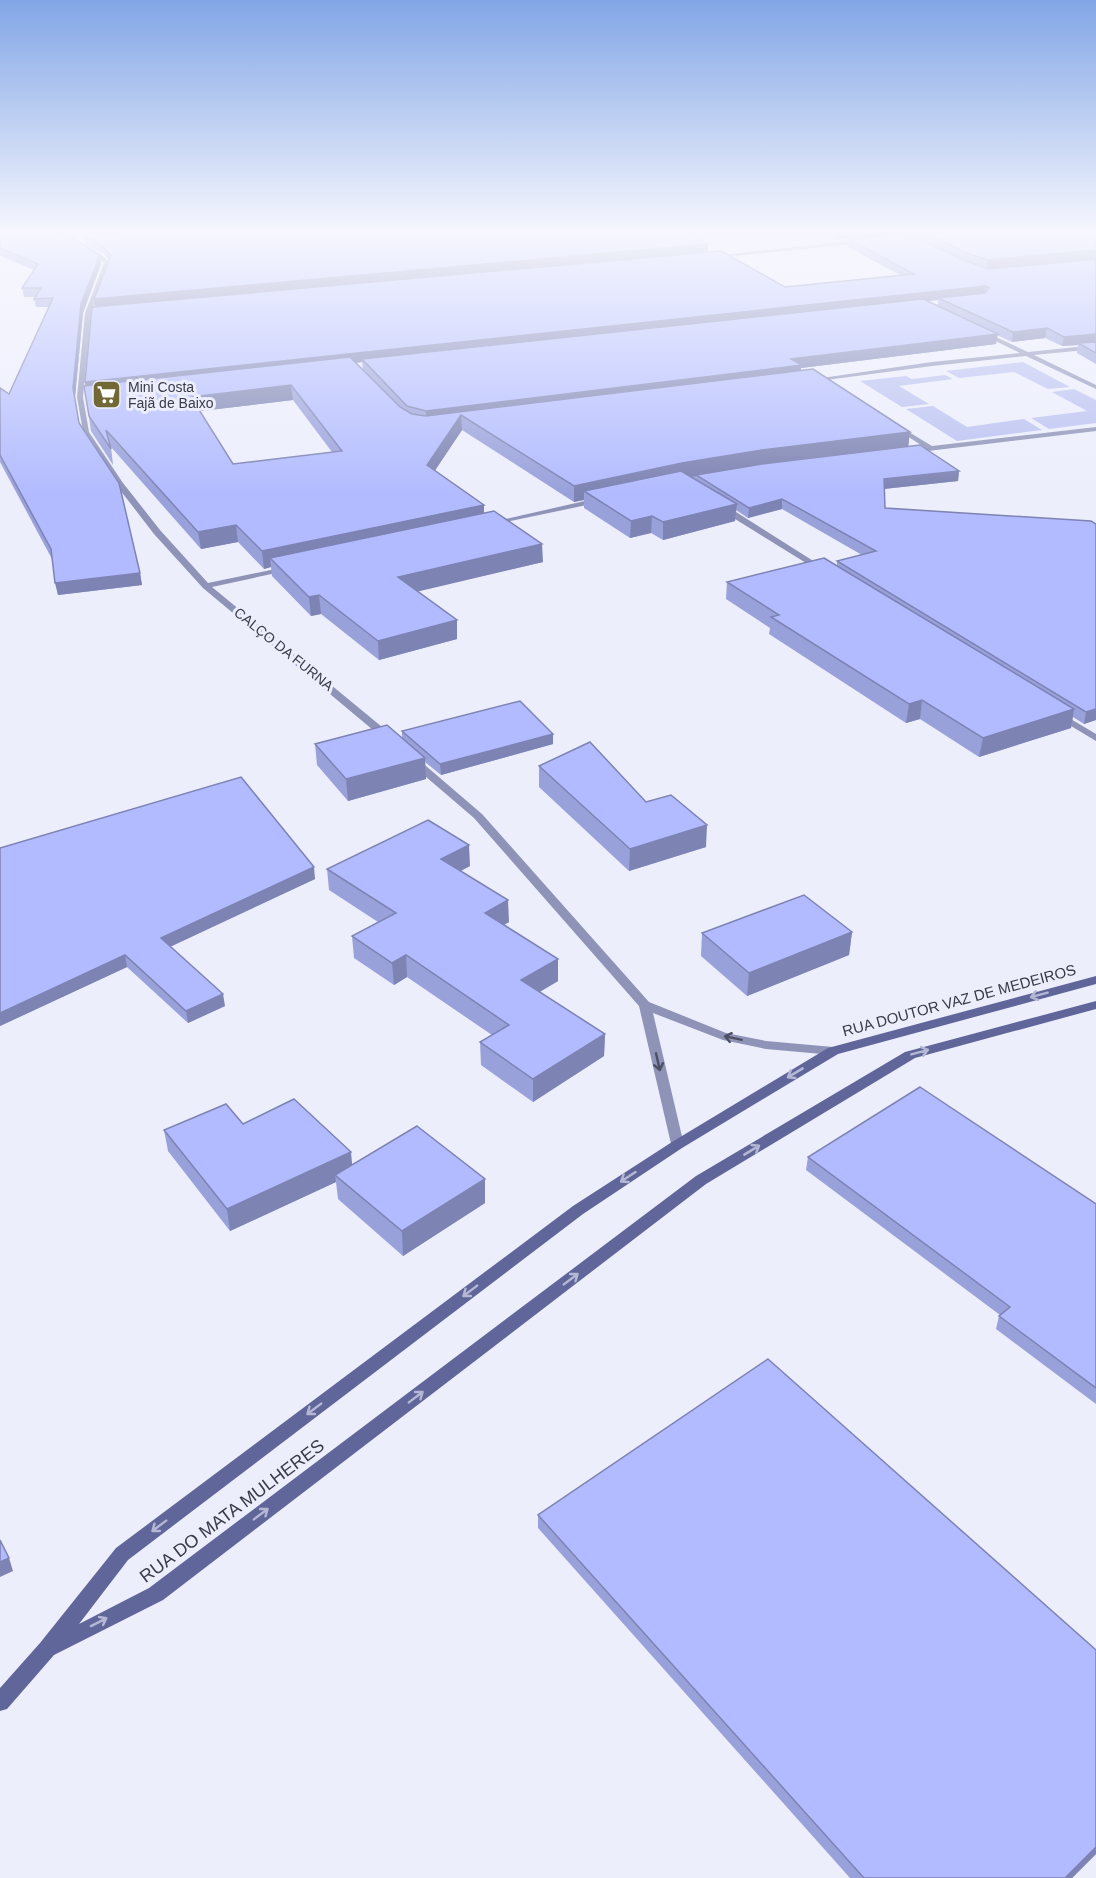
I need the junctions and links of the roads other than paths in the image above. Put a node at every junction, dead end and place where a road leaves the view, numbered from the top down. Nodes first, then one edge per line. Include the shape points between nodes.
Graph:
1 (87, 319) edge
2 (974, 329) edge
3 (1096, 347) edge
4 (1026, 354) junction
5 (823, 379) junction
6 (800, 381) edge
7 (833, 385) edge
8 (1096, 387) edge
9 (92, 395) edge
10 (80, 397) junction
11 (892, 423) edge
12 (1096, 429) edge
13 (931, 448) junction
14 (897, 453) edge
15 (605, 498) edge
16 (712, 501) edge
17 (478, 526) edge
18 (294, 566) edge
19 (833, 576) edge
20 (206, 586) junction
21 (1046, 707) edge
22 (1096, 738) edge
23 (1096, 980) edge
24 (645, 1005) junction
25 (1096, 1005) edge
26 (832, 1051) junction
27 (677, 1145) junction
28 (47, 1648) junction
29 (0, 1702) edge

1 - 10 street, CALÇO DA FURNA
2 - 4 street
3 - 4 street
4 - 5 street
4 - 8 street
5 - 6 street
5 - 7 street
9 - 10 street
10 - 20 street, CALÇO DA FURNA via 86,432 120,484
11 - 13 street
12 - 13 street
13 - 14 street
15 - 17 street
16 - 19 street
18 - 20 street
20 - 24 street, CALÇO DA FURNA via 478,816
21 - 22 street
23 -> 26 street, RUA DOUTOR VAZ DE MEDEIROS
26 -> 24 street, CALÇO DA FURNA via 766,1045 723,1036
24 -> 27 street, CALÇO DA FURNA
28 -> 25 street, RUA DO MATA MULHERES via 156,1594 701,1180 910,1055
26 -> 27 street, RUA DOUTOR VAZ DE MEDEIROS
27 -> 28 street, RUA DO MATA MULHERES via 578,1210 122,1554
28 - 29 street

